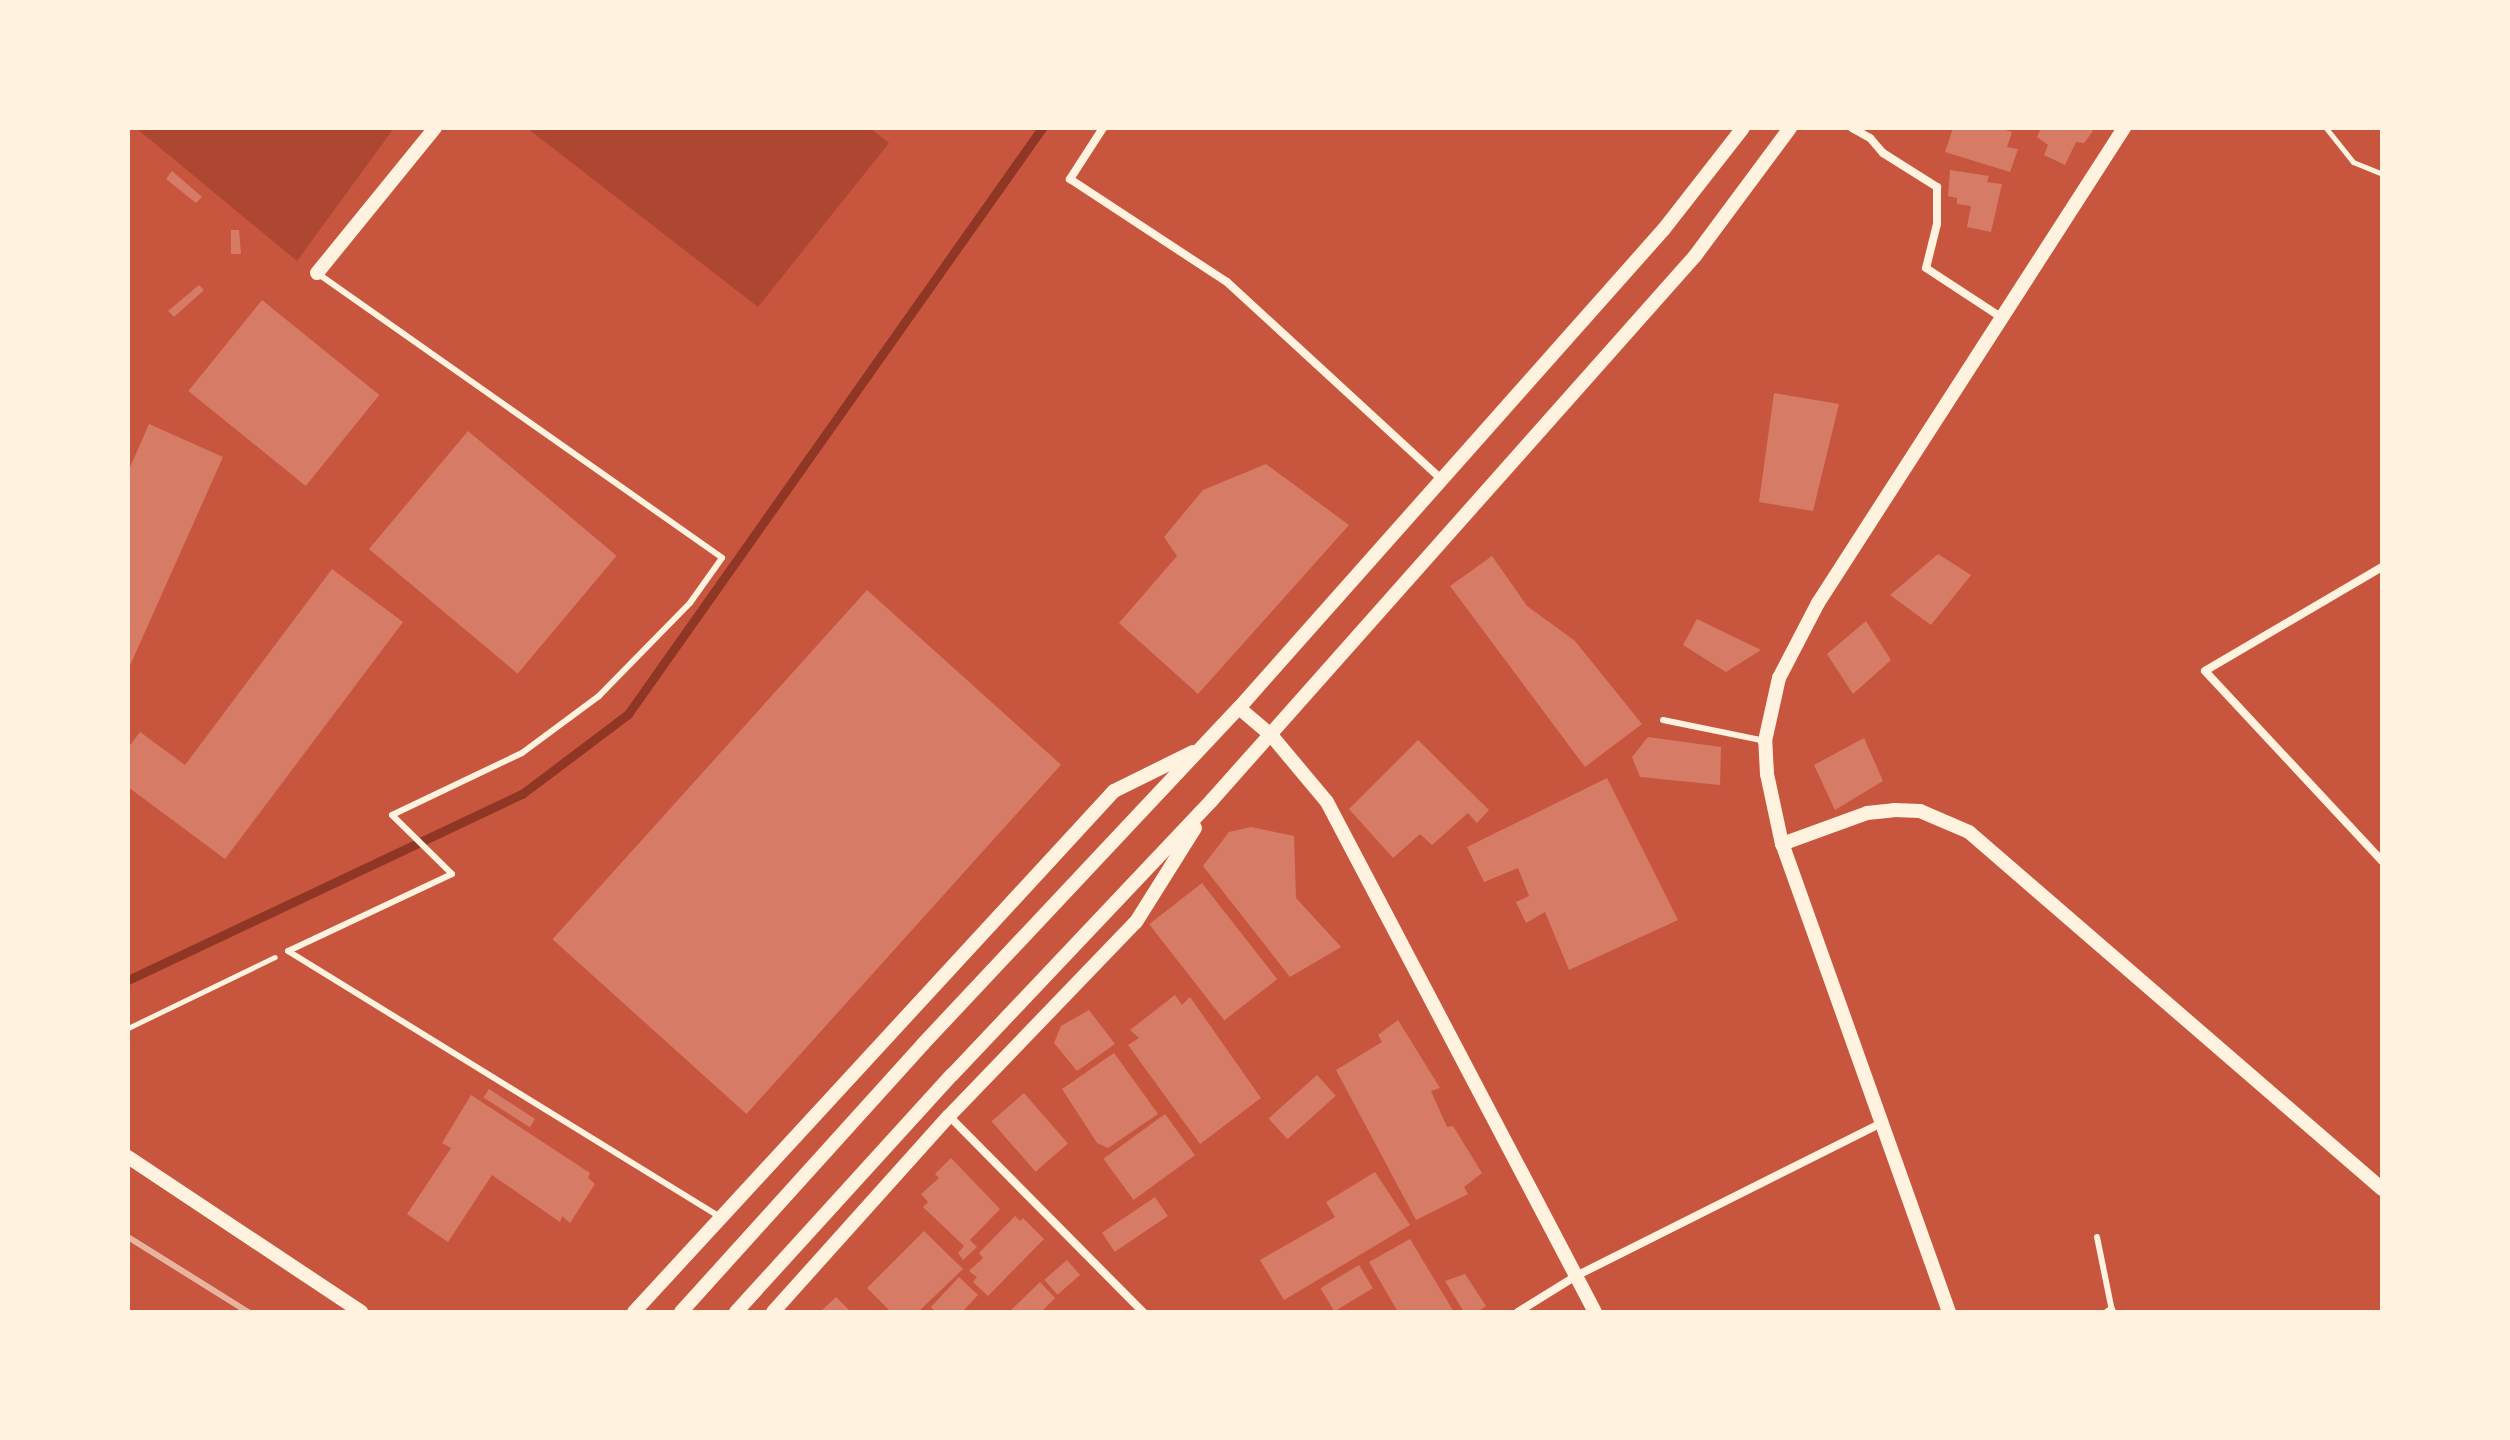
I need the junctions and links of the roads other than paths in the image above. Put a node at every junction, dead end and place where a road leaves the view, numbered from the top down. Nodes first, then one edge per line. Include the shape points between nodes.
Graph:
1 (435, 128) edge
2 (1103, 128) edge
3 (1743, 128) edge
4 (1790, 128) edge
5 (1852, 128) edge
6 (2124, 128) edge
7 (317, 273) joint
8 (2001, 317) junction
9 (1442, 480) junction
10 (2382, 567) edge
11 (1239, 708) junction
12 (1663, 720) dead end
13 (1271, 735) junction
14 (1765, 741) junction
15 (1204, 746) junction
16 (1212, 800) junction
17 (1782, 844) junction
18 (2382, 861) edge
19 (949, 1116) junction
20 (1880, 1124) junction
21 (128, 1157) edge
22 (2382, 1189) edge
23 (720, 1217) junction
24 (2097, 1237) dead end
25 (1576, 1276) junction
26 (2110, 1311) edge
27 (361, 1312) edge
28 (634, 1312) edge
29 (681, 1312) edge
30 (736, 1312) edge
31 (773, 1312) edge
32 (1143, 1312) edge
33 (1518, 1312) edge
34 (1595, 1312) edge
35 (1949, 1312) edge

1 - 7 street
2 - 9 street via 1070,179 1227,282
3 - 9 street via 1664,229
4 - 13 street via 1695,256
5 - 8 street via 1937,187 1937,224 1926,268
6 - 8 street
7 - 23 lane via 722,558 690,603 599,696 522,753 392,815 452,874 288,951
8 - 14 street via 1796,643 1779,678
9 - 11 street
10 - 18 street via 2205,671
11 - 13 street
11 - 15 street
12 - 14 lane
13 - 16 street
13 - 25 street via 1327,802
14 - 17 street
15 - 23 street via 1114,791
15 - 29 street via 923,1044
16 - 19 street via 1136,922
16 - 30 street
17 - 20 street
17 - 22 street via 1867,813 1894,810 1920,811 1969,832
19 - 31 street
19 - 32 street
20 - 25 street
20 - 35 street
21 - 27 street
23 - 28 street
24 - 26 lane
25 - 33 street
25 - 34 street

